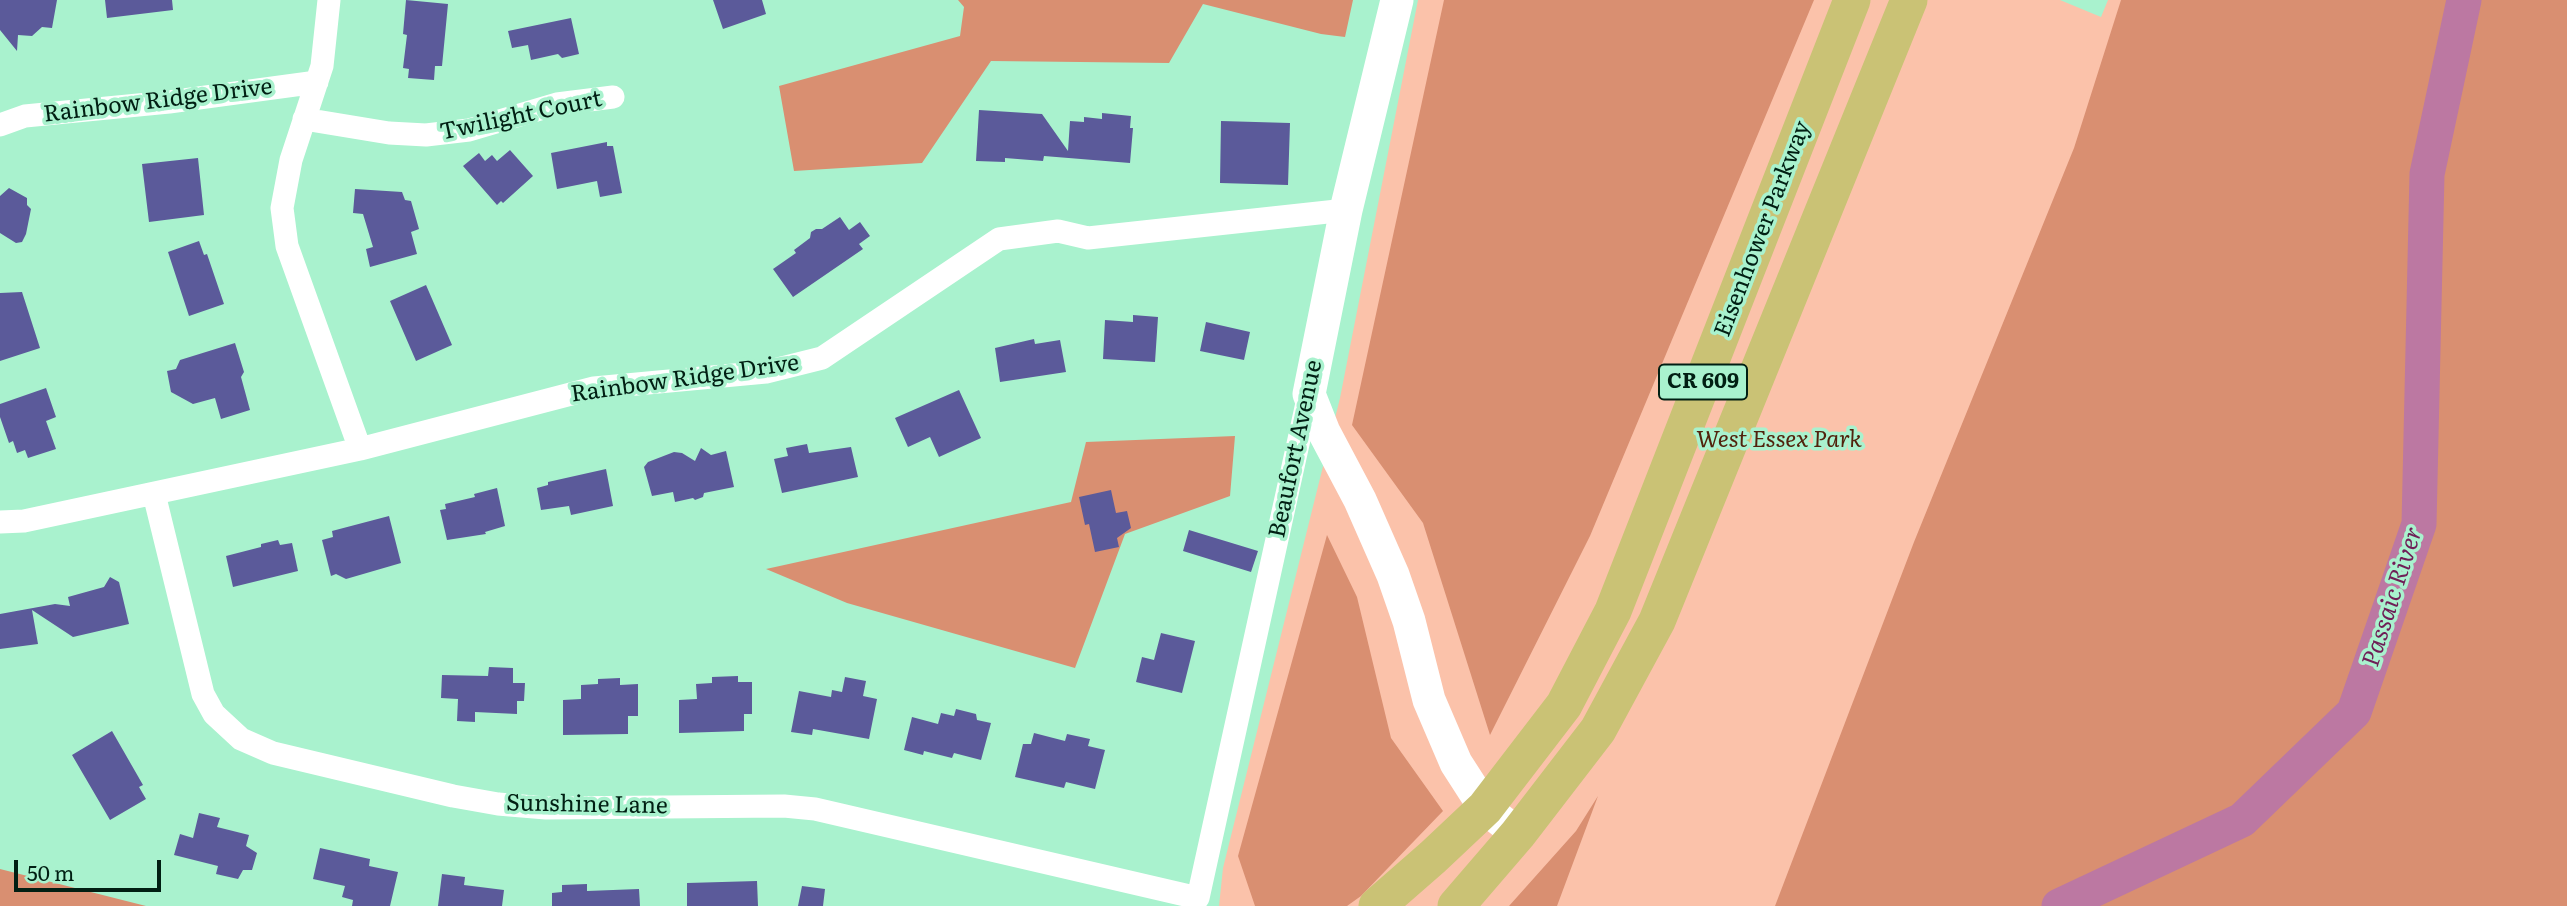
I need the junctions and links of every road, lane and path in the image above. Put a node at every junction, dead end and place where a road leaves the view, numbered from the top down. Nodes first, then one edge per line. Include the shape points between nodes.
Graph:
1 (329, 0) edge
2 (1397, 0) edge
3 (1852, 0) edge
4 (1909, 0) edge
5 (317, 82) junction
6 (612, 97) dead end
7 (304, 119) junction
8 (0, 125) edge
9 (1346, 210) junction
10 (1309, 394) junction
11 (360, 449) junction
12 (154, 494) junction
13 (0, 522) edge
14 (1485, 808) junction
15 (1518, 834) junction
16 (1198, 898) joint
17 (1377, 906) edge
18 (1456, 906) edge

1 - 5 street
2 - 9 street, Beaufort Avenue
3 - 14 main road, Eisenhower Parkway / CR 609 via 1613,611 1564,705
4 - 15 main road, Eisenhower Parkway / CR 609 via 1657,621 1598,730
5 - 7 street
5 - 8 street, Rainbow Ridge Drive via 25,116
6 - 7 street, Twilight Court via 557,104 468,130 426,135
7 - 11 street via 282,208 287,246
9 - 10 street, Beaufort Avenue
9 - 11 street, Rainbow Ridge Drive via 1088,238 1058,231 999,239 822,358 766,372 594,388
10 - 14 street via 1393,575 1436,721
10 - 16 street, Beaufort Avenue
11 - 12 street, Rainbow Ridge Drive
12 - 13 street, Rainbow Ridge Drive
12 - 16 street, Sunshine Lane via 203,694 214,714 241,739 273,752 498,804 815,809
14 - 15 street
14 - 17 main road, Eisenhower Parkway / CR 609
15 - 18 main road, Eisenhower Parkway / CR 609

